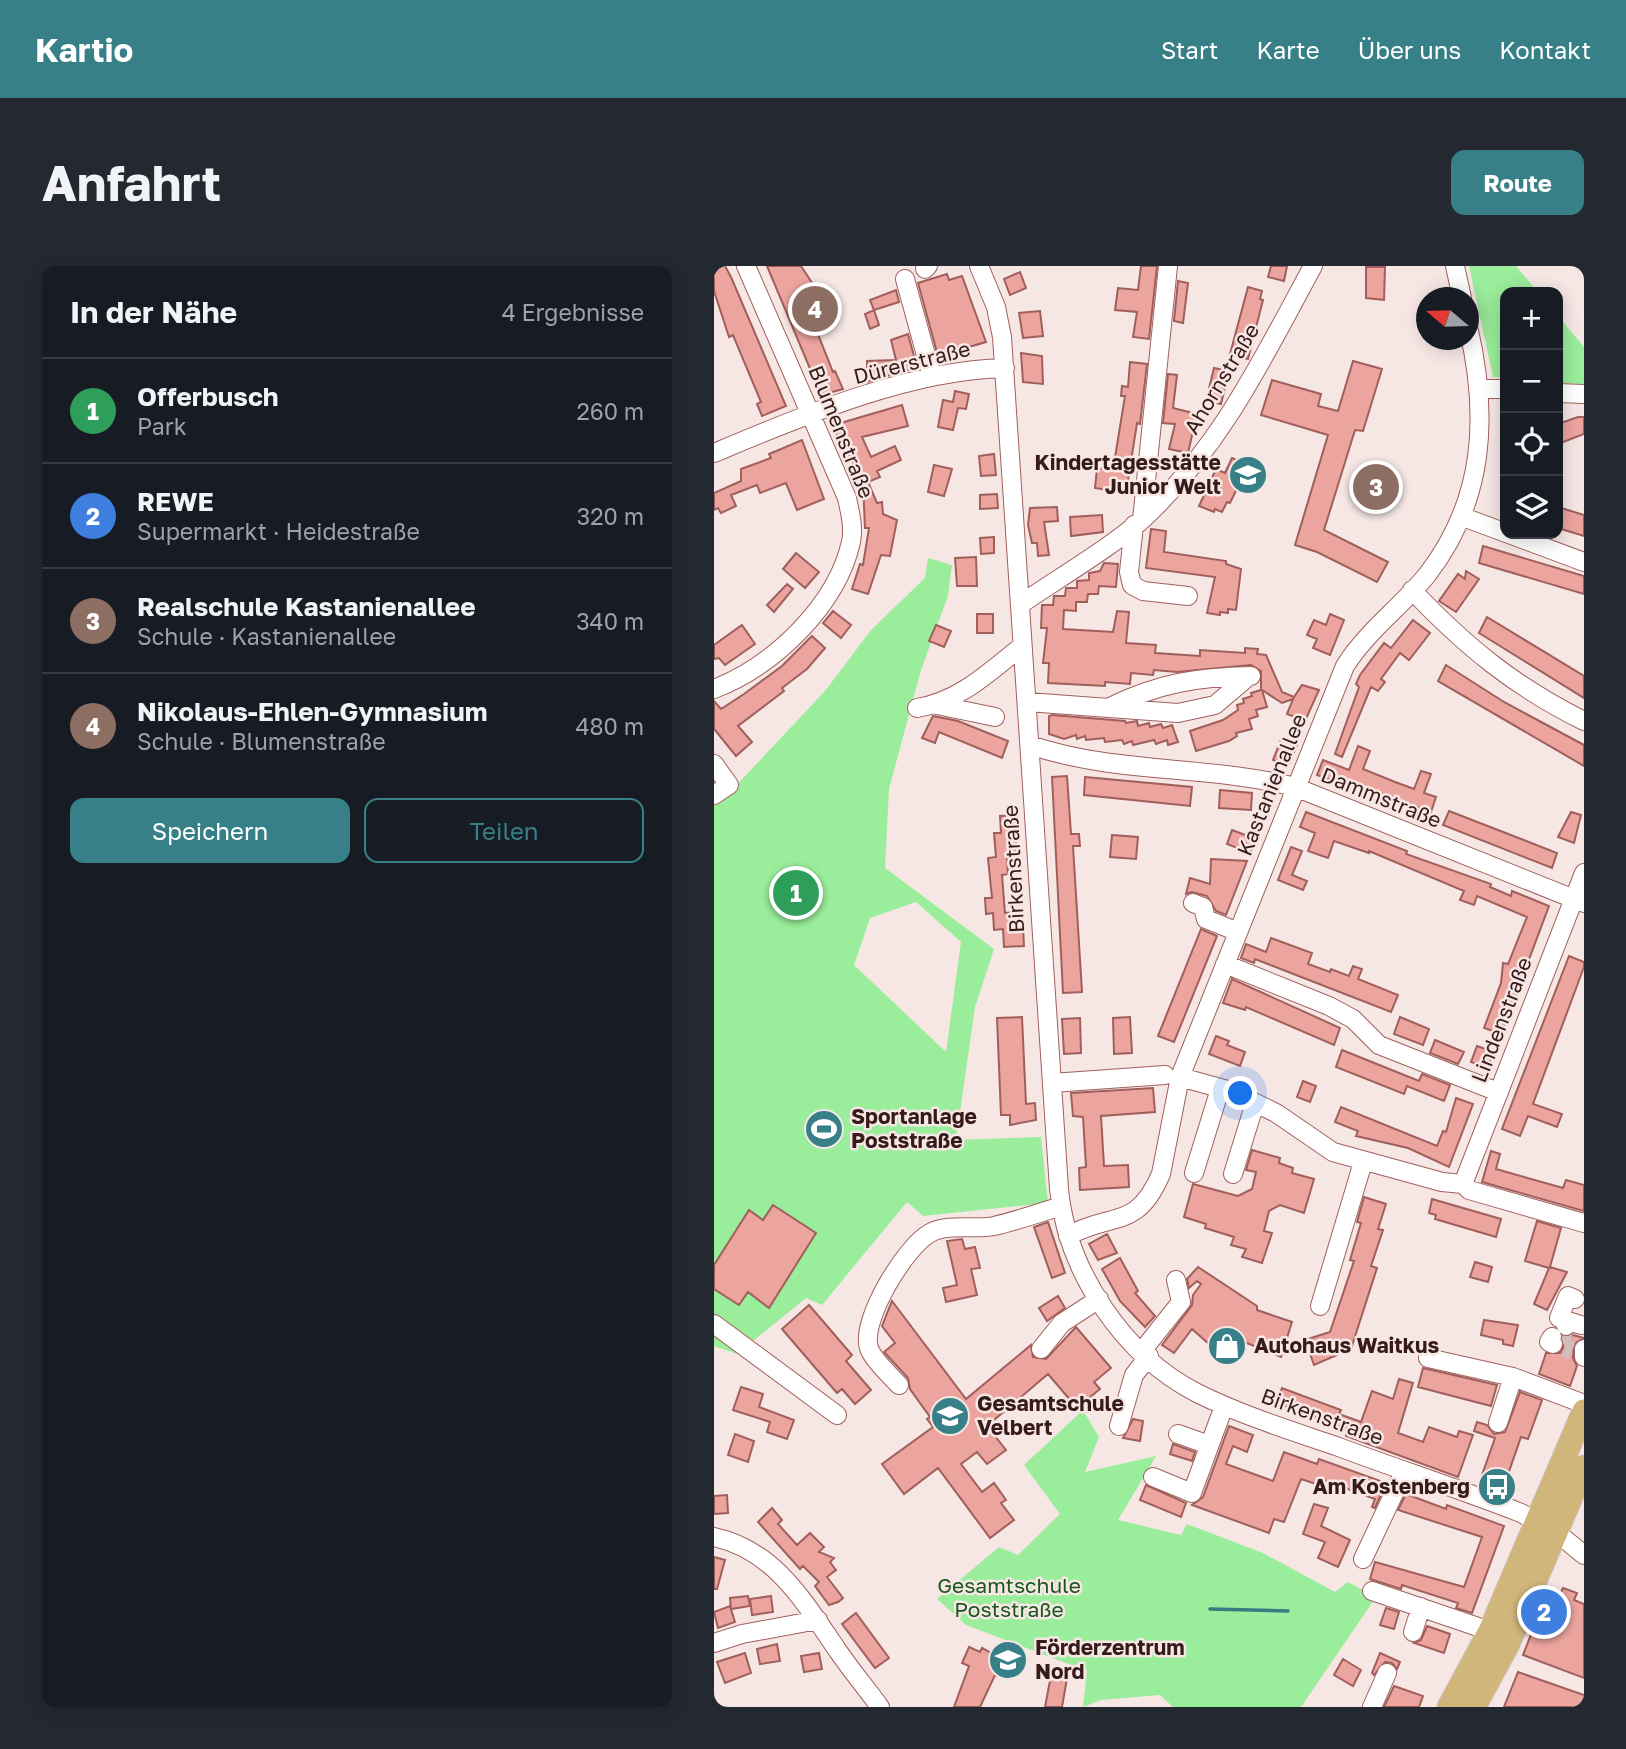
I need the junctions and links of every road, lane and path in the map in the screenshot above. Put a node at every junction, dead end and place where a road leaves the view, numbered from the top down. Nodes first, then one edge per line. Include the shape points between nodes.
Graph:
1 (746, 266) edge
2 (979, 266) edge
3 (1168, 266) edge
4 (1313, 266) edge
5 (1455, 266) edge
6 (905, 279) dead end
7 (1460, 287) edge
8 (1472, 350) edge
9 (1005, 368) junction
10 (932, 377) junction
11 (1479, 389) junction
12 (1500, 389) edge
13 (1563, 393) edge
14 (1584, 394) edge
15 (810, 413) junction
16 (714, 453) edge
17 (1463, 517) junction
18 (1138, 523) junction
19 (1584, 562) edge
20 (1412, 590) junction
21 (1188, 596) dead end
22 (1021, 604) junction
23 (1022, 646) junction
24 (714, 689) edge
25 (1027, 702) junction
26 (937, 705) junction
27 (917, 708) dead end
28 (1109, 708) junction
29 (995, 717) dead end
30 (1584, 721) edge
31 (1030, 745) junction
32 (714, 764) edge
33 (1295, 787) junction
34 (721, 790) edge
35 (1584, 873) edge
36 (1579, 901) edge
37 (1193, 903) dead end
38 (1238, 932) junction
39 (1225, 964) junction
40 (1172, 1076) junction
41 (1052, 1083) junction
42 (1220, 1089) junction
43 (1498, 1092) junction
44 (1255, 1103) junction
45 (1363, 1162) junction
46 (1194, 1173) dead end
47 (1233, 1174) dead end
48 (1463, 1184) junction
49 (1061, 1206) junction
50 (1584, 1223) edge
51 (1068, 1236) junction
52 (1176, 1280) dead end
53 (1099, 1299) junction
54 (1575, 1299) dead end
55 (1320, 1306) dead end
56 (714, 1324) edge
57 (1567, 1328) tunnel mouth
58 (1041, 1349) dead end
59 (1145, 1354) junction
60 (1427, 1358) dead end
61 (1514, 1377) junction
62 (899, 1385) dead end
63 (1584, 1404) edge
64 (1224, 1406) junction
65 (1584, 1411) edge
66 (837, 1415) dead end
67 (1498, 1423) dead end
68 (1119, 1426) dead end
69 (1178, 1434) dead end
70 (1209, 1445) junction
71 (1584, 1467) edge
72 (1404, 1472) junction
73 (1153, 1477) dead end
74 (1547, 1527) junction
75 (714, 1537) edge
76 (1584, 1555) edge
77 (1363, 1559) dead end
78 (1372, 1591) dead end
79 (1416, 1606) junction
80 (818, 1620) junction
81 (1490, 1631) junction
82 (1413, 1632) dead end
83 (714, 1643) edge
84 (1387, 1673) dead end
85 (880, 1707) edge
86 (1372, 1707) edge
87 (1449, 1707) edge
88 (1474, 1707) edge

1 - 15 street, Blumenstraße
2 - 9 street, Birkenstraße via 996,307
3 - 18 street
4 - 18 street, Ahornstraße via 1217,436
5 - 7 street
6 - 10 street
8 - 11 street, Kastanienallee
9 - 10 street, Dürerstraße via 966,369
9 - 22 street, Birkenstraße
10 - 15 street, Dürerstraße
11 - 12 street
11 - 17 street, Kastanienallee via 1479,446
13 - 14 street
15 - 16 street, Dürerstraße
15 - 24 street, Blumenstraße via 851,519 852,540 840,575 819,607 784,645
17 - 19 street
17 - 20 street, Kastanienallee via 1454,537
18 - 21 street via 1129,572 1132,585 1143,591
18 - 22 street, Ahornstraße
20 - 30 street via 1457,637 1510,679
20 - 33 street, Kastanienallee via 1370,632 1345,666
22 - 23 street, Birkenstraße
23 - 25 street, Birkenstraße
23 - 26 street via 979,681
25 - 28 street
25 - 31 street, Birkenstraße
26 - 27 street
26 - 29 street
28 - 28 street via 1178,713 1215,705 1253,676 1213,676 1163,684
31 - 33 street, Dammstraße via 1091,760 1260,778
31 - 41 street, Birkenstraße
32 - 34 street
33 - 36 street, Dammstraße
33 - 38 street, Kastanienallee
35 - 36 street, Lindenstraße
36 - 43 street, Lindenstraße
37 - 38 street via 1203,907 1206,919
38 - 39 street, Kastanienallee
39 - 40 street, Kastanienallee
39 - 43 street via 1329,1006 1353,1019 1379,1045
40 - 41 street
40 - 42 street
40 - 51 street, Kastanienallee via 1161,1174 1155,1188 1122,1220
41 - 49 street, Birkenstraße
42 - 44 street
42 - 46 street
43 - 48 street, Lindenstraße
44 - 45 street via 1333,1152
44 - 47 street
45 - 48 street
45 - 55 street
48 - 50 street via 1469,1190
49 - 51 street, Birkenstraße
49 - 62 street via 991,1226 927,1234 893,1275 870,1320 869,1349
51 - 53 street, Birkenstraße
52 - 59 street via 1181,1302
53 - 58 street via 1062,1323
53 - 59 street, Birkenstraße
54 - 57 street via 1568,1296
56 - 66 street
59 - 64 street, Birkenstraße via 1194,1391
59 - 68 street
60 - 61 street
61 - 63 street
61 - 67 street
64 - 70 street
64 - 72 street, Birkenstraße
65 - 74 main road
69 - 70 street
70 - 73 street via 1192,1493
71 - 74 main road
72 - 74 street, Birkenstraße
72 - 77 street
74 - 76 street
74 - 81 main road
74 - 88 main road via 1508,1644
75 - 80 street via 737,1544 778,1570
78 - 79 street
79 - 81 street
79 - 82 street
80 - 83 street
80 - 85 street
81 - 87 main road
84 - 86 street

